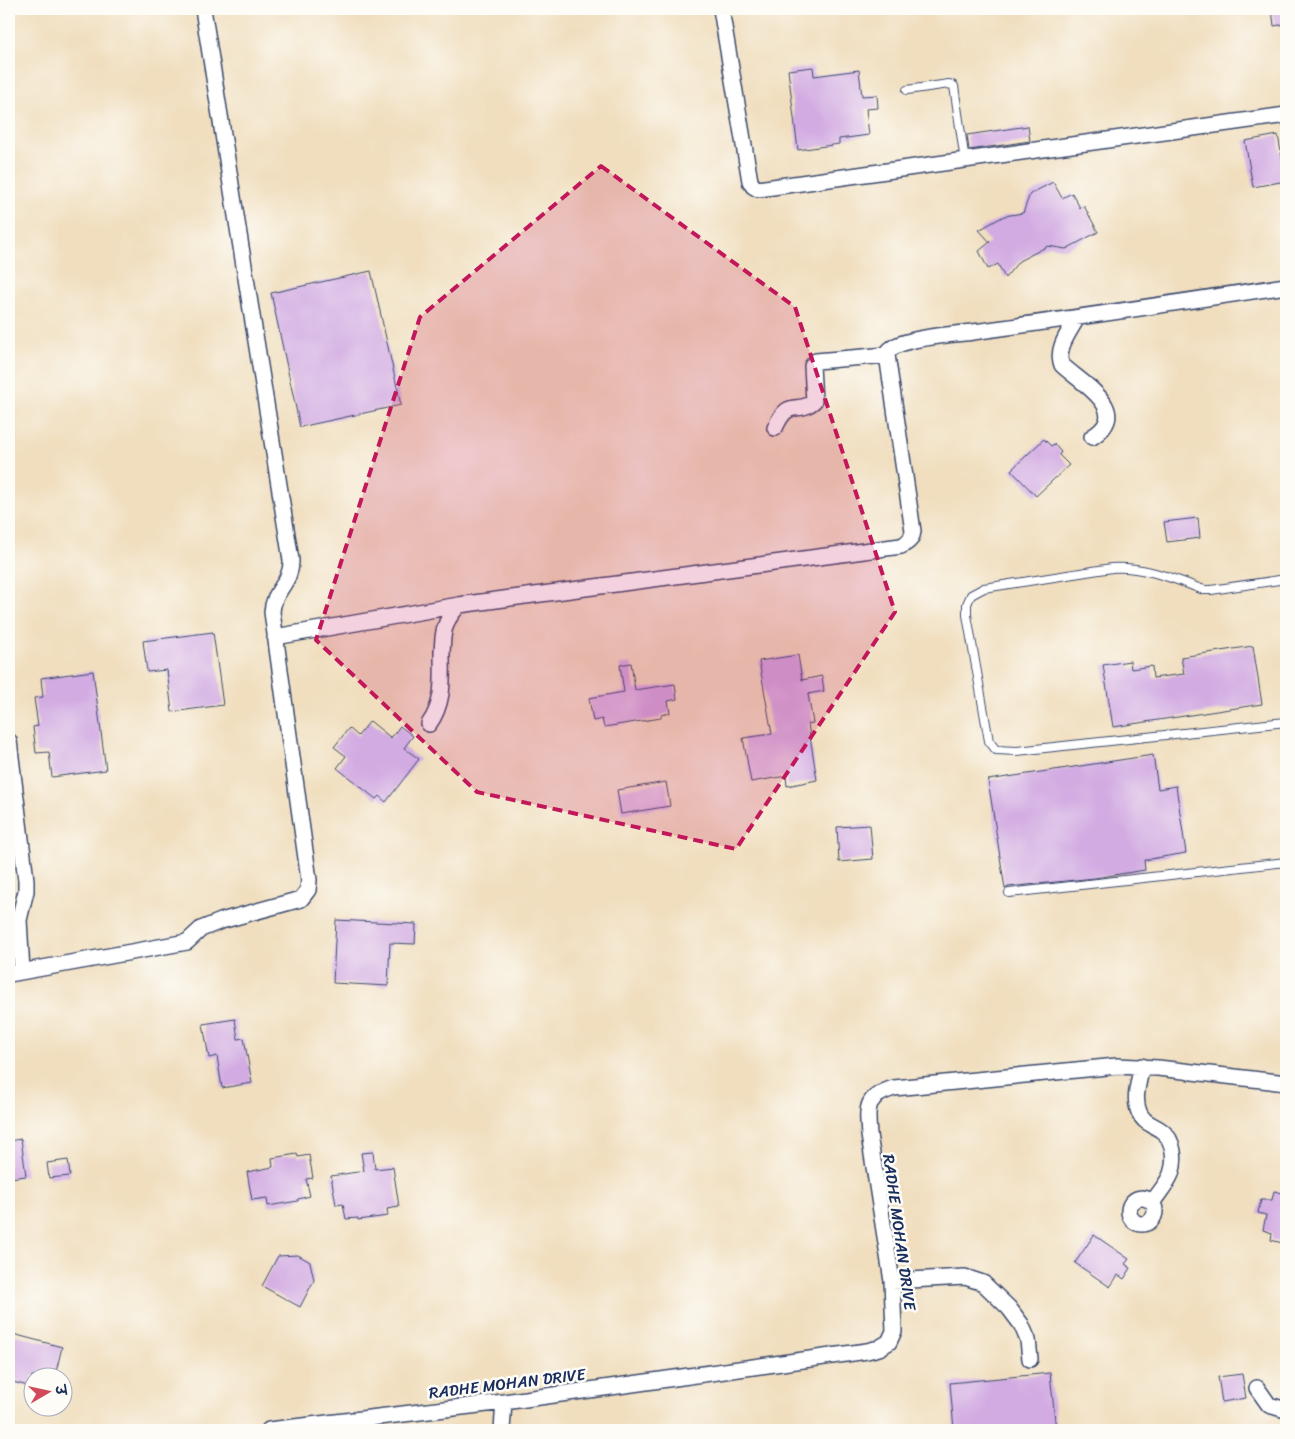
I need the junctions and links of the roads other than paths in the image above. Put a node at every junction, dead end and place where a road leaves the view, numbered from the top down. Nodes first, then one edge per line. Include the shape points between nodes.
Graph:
1 (203, 9) edge
2 (721, 9) edge
3 (907, 90) dead end
4 (1286, 115) edge
5 (965, 161) junction
6 (1286, 286) edge
7 (1077, 318) junction
8 (887, 355) junction
9 (775, 428) dead end
10 (1092, 437) dead end
11 (1286, 579) edge
12 (459, 605) junction
13 (275, 637) junction
14 (1286, 722) edge
15 (429, 724) dead end
16 (9, 742) edge
17 (1286, 862) edge
18 (1009, 893) dead end
19 (16, 973) edge
20 (1142, 1066) junction
21 (1286, 1083) edge
22 (1152, 1203) dead end
23 (892, 1281) junction
24 (1030, 1359) dead end
25 (1257, 1388) dead end
26 (504, 1402) junction
27 (1286, 1410) edge
28 (269, 1430) edge
29 (502, 1430) edge

1 - 13 street via 291,560 290,574 272,606
2 - 5 street via 750,181 755,188 767,189
3 - 5 lane via 954,86
4 - 5 street
6 - 7 street
7 - 8 street via 908,342 893,347
7 - 10 street via 1060,359 1062,365 1105,403 1106,422 1102,430
8 - 9 street via 816,361 812,366 814,401 786,410
8 - 12 street via 913,524 908,543 893,548
11 - 14 lane via 1211,590 1140,568 1112,568 984,588 971,595 967,610 989,742 996,750 1017,751
12 - 13 street
12 - 15 street via 445,625 441,700
13 - 19 street via 309,880 306,894 300,899 207,926 187,942
16 - 19 street via 26,880 19,920
17 - 18 lane
20 - 21 street, RADHE MOHAN DRIVE
20 - 22 street via 1137,1093 1139,1111 1145,1121 1167,1136 1174,1155 1171,1174
20 - 23 street, RADHE MOHAN DRIVE via 894,1088 874,1096 867,1111 869,1135
23 - 24 street via 965,1277 983,1283 1021,1324 1028,1340
23 - 26 street, RADHE MOHAN DRIVE via 894,1331 889,1342 879,1348
25 - 27 street via 1269,1404
26 - 28 street, RADHE MOHAN DRIVE
26 - 29 street

